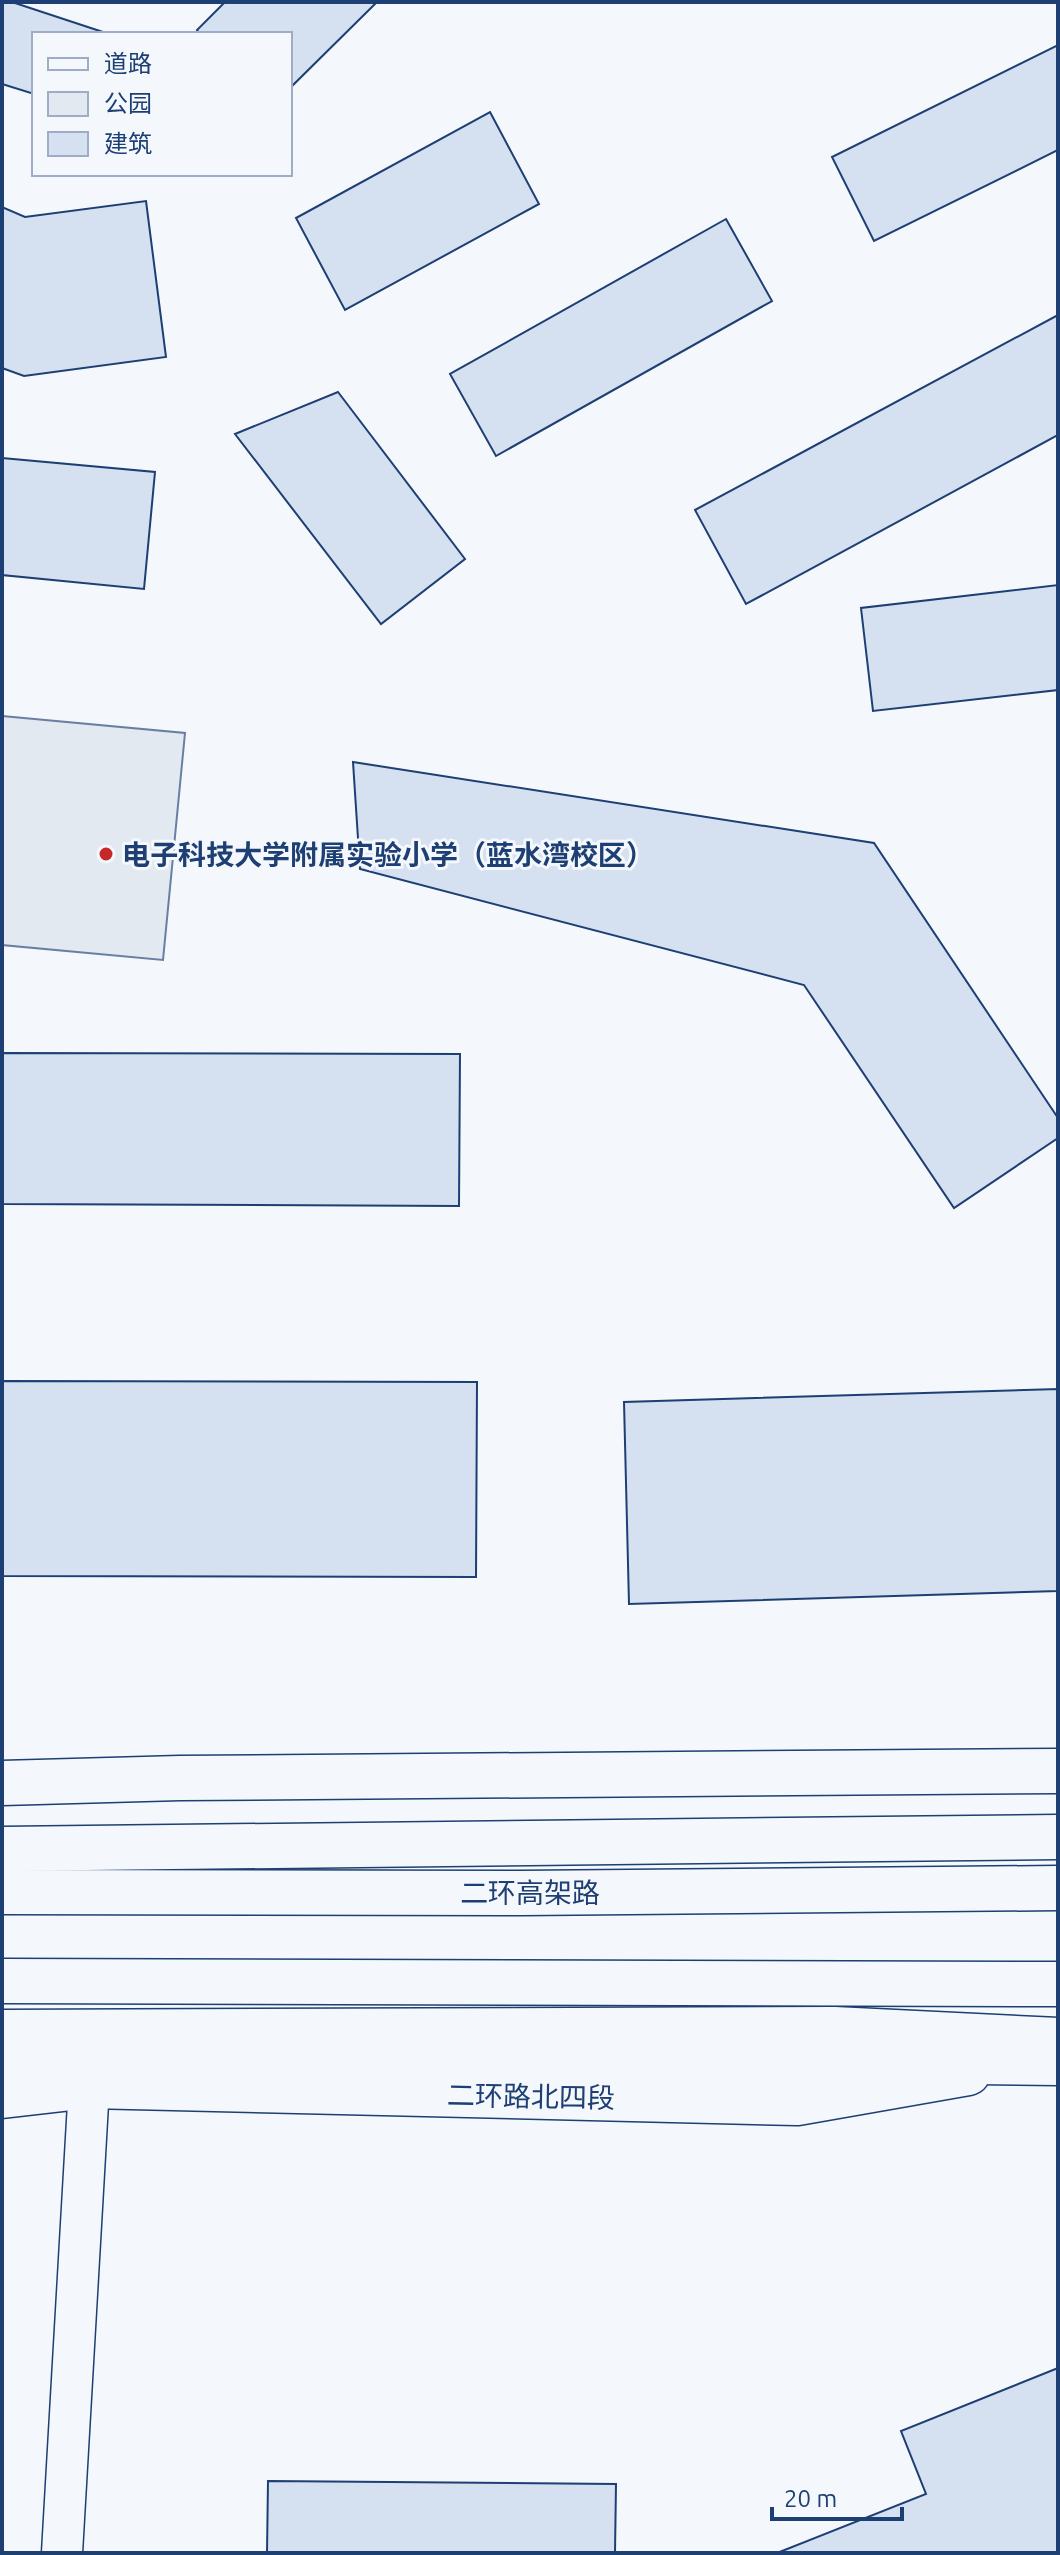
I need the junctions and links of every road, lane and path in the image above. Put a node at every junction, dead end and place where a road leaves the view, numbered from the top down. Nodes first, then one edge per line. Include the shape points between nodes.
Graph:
1 (1058, 1771) edge
2 (2, 1783) edge
3 (1058, 1837) edge
4 (2, 1849) edge
5 (1058, 1888) edge
6 (2, 1892) edge
7 (2, 1981) edge
8 (1058, 1984) edge
9 (2, 2032) edge
10 (1046, 2056) edge
11 (2, 2060) edge
12 (96, 2073) junction
13 (2, 2096) edge
14 (62, 2553) edge

1 - 2 main road
3 - 4 main road
5 - 6 main road, 二环高架路
7 - 8 main road
9 - 10 main road via 834,2029
10 - 12 main road
11 - 12 main road
12 - 13 main road
12 - 14 street

